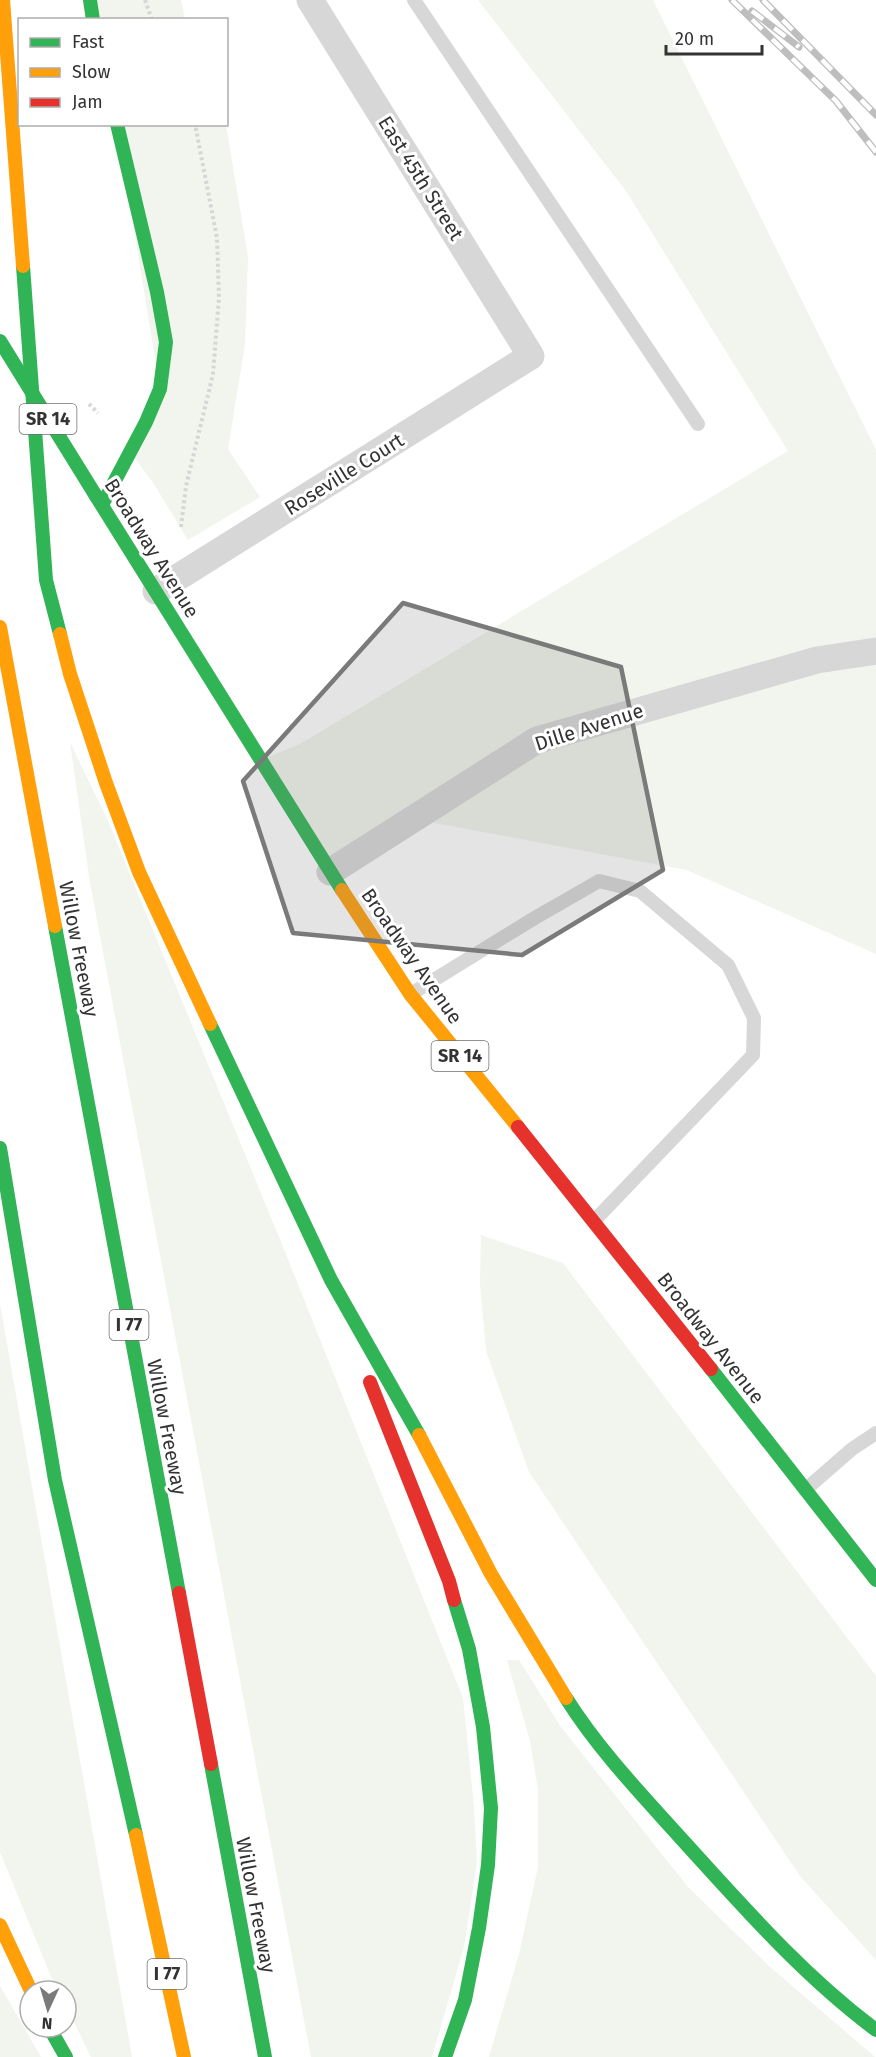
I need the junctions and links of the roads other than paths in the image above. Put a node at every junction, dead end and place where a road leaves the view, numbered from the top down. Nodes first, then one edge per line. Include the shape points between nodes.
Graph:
1 (3, 0) edge
2 (90, 0) edge
3 (310, 0) edge
4 (414, 0) edge
5 (93, 18) edge
6 (117, 126) edge
7 (0, 341) edge
8 (531, 356) joint
9 (698, 424) dead end
10 (99, 501) junction
11 (156, 591) junction
12 (0, 627) edge
13 (876, 651) edge
14 (330, 872) junction
15 (410, 994) junction
16 (0, 1148) edge
17 (594, 1221) junction
18 (331, 1280) junction
19 (876, 1433) edge
20 (806, 1490) junction
21 (876, 1580) edge
22 (0, 1925) edge
23 (25, 1979) edge
24 (876, 2030) edge
25 (56, 2039) edge
26 (66, 2057) edge
27 (184, 2057) edge
28 (266, 2057) edge
29 (445, 2057) edge

1 - 18 main road via 46,580 70,674 139,872
2 - 5 main road
3 - 8 street, East 45th Street
4 - 9 lane
6 - 10 main road via 166,342 160,389 146,422
7 - 10 main road, Broadway Avenue / SR 14, bridge
8 - 11 street, Roseville Court
10 - 11 main road, Broadway Avenue / SR 14
11 - 14 main road, Broadway Avenue / SR 14
12 - 28 main road, Willow Freeway / I 77
13 - 14 street, Dille Avenue via 817,660 537,740
14 - 15 main road, Broadway Avenue / SR 14
15 - 17 main road, Broadway Avenue / SR 14
15 - 17 lane via 599,881 640,891 728,965 754,1018 753,1055
16 - 27 main road, I 77 via 55,1480
17 - 20 main road, Broadway Avenue / SR 14
18 - 24 main road via 410,1418 491,1574 585,1728 771,1938
18 - 29 main road via 449,1581 469,1649 483,1727 491,1808 488,1865 465,2000
19 - 20 lane
20 - 21 main road, Broadway Avenue / SR 14
22 - 23 main road
25 - 26 main road

